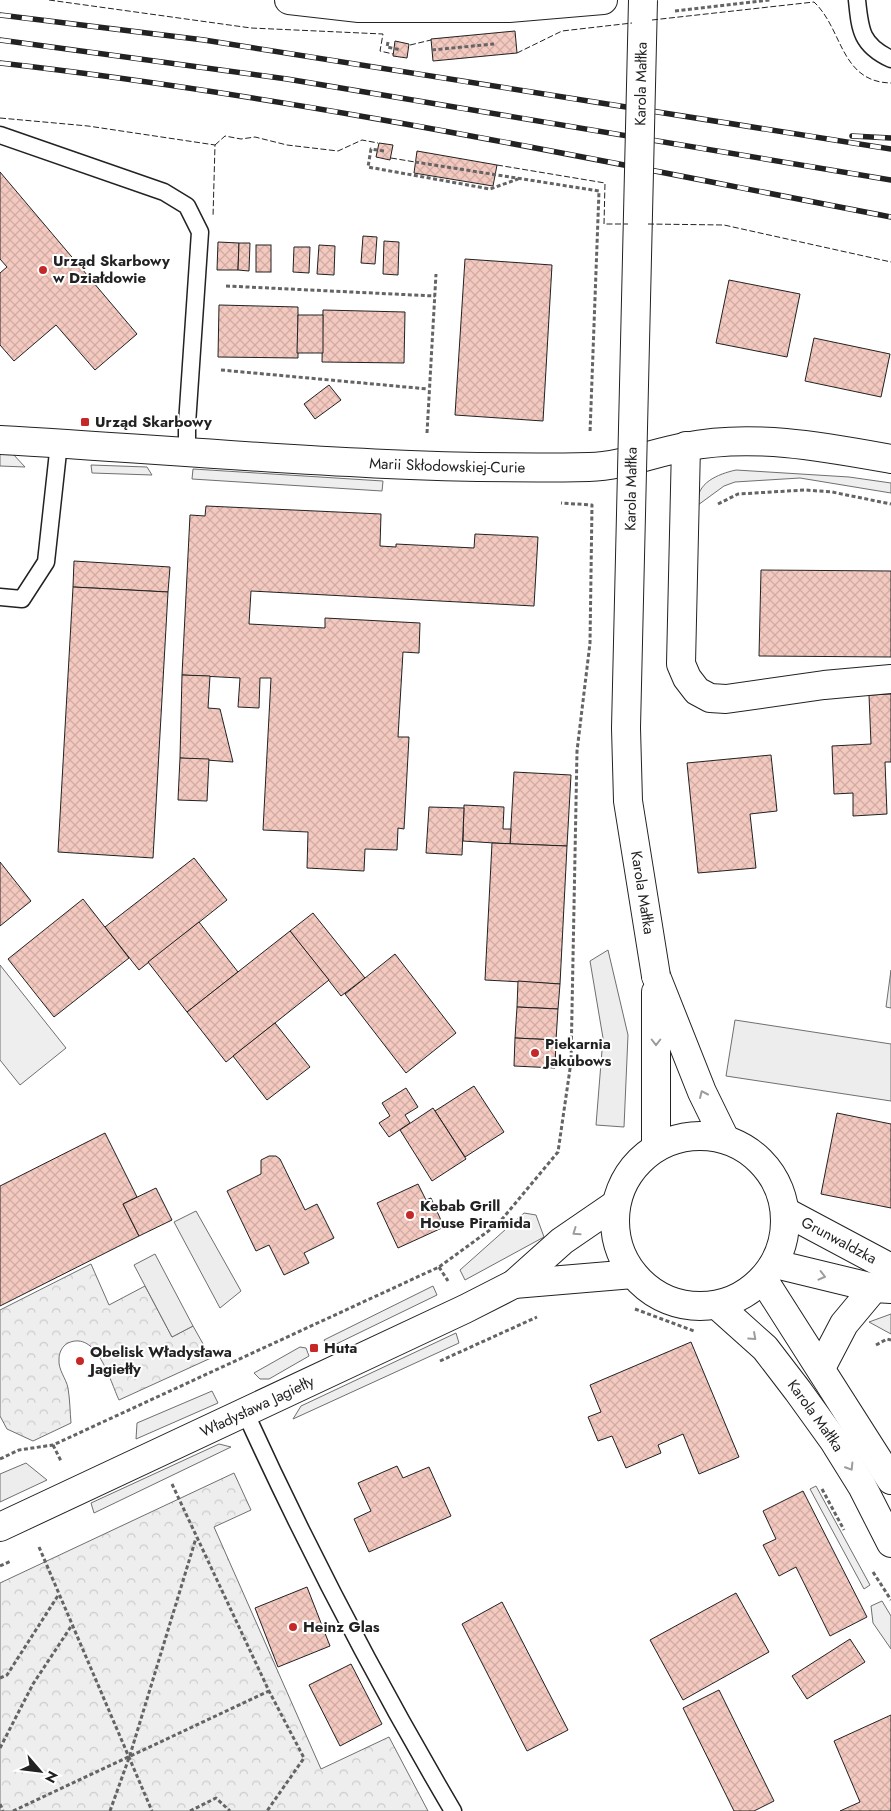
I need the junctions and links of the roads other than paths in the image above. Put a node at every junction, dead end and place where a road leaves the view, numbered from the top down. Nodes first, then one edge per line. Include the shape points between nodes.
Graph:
1 (289, 0) edge
2 (602, 0) edge
3 (643, 0) edge
4 (857, 0) edge
5 (891, 59) edge
6 (0, 135) edge
7 (0, 440) edge
8 (59, 443) junction
9 (686, 446) junction
10 (187, 451) junction
11 (891, 459) edge
12 (0, 597) edge
13 (891, 679) edge
14 (656, 976) junction
15 (724, 1138) junction
16 (656, 1146) junction
17 (616, 1204) junction
18 (786, 1212) junction
19 (769, 1271) junction
20 (633, 1274) junction
21 (885, 1282) edge
22 (514, 1284) junction
23 (717, 1305) junction
24 (820, 1368) junction
25 (245, 1412) junction
26 (891, 1480) edge
27 (0, 1526) edge
28 (891, 1543) edge
29 (453, 1811) edge

1 - 2 street via 359,8 499,8
3 - 14 street, Karola Małłka, bridge via 626,728 628,801
4 - 5 lane via 860,30 874,51
6 - 10 lane via 164,192 187,206 200,232
7 - 8 street, Marii Skłodowskiej-Curie
8 - 10 street, Marii Skłodowskiej-Curie
8 - 12 lane via 46,562 22,599
9 - 10 street, Marii Skłodowskiej-Curie via 624,464 591,467 426,466
9 - 11 street, Marii Skłodowskiej-Curie via 739,442 789,444
9 - 13 street via 681,664 697,691 710,698 726,699
15 -> 14 street, Karola Małłka
14 -> 16 street, Karola Małłka
15 - 16 street via 683,1136
15 - 18 street via 739,1144 762,1161 778,1184
16 - 17 street via 631,1171
17 - 20 street via 615,1228 620,1252
17 -> 22 street, Władysława Jagiełły via 562,1241
18 - 19 street via 784,1239
18 - 21 street, Grunwaldzka
19 -> 21 street, Grunwaldzka
19 - 23 street via 742,1295
19 - 24 street, Karola Małłka
20 - 22 street, Władysława Jagiełły
20 - 23 street via 650,1290 671,1301 694,1306
21 - 24 street, Grunwaldzka via 844,1324
22 - 25 street, Władysława Jagiełły
23 -> 28 street, Karola Małłka via 765,1348 798,1391 862,1486
24 - 26 street, Karola Małłka
25 - 27 street, Władysława Jagiełły
25 - 29 lane via 406,1731

